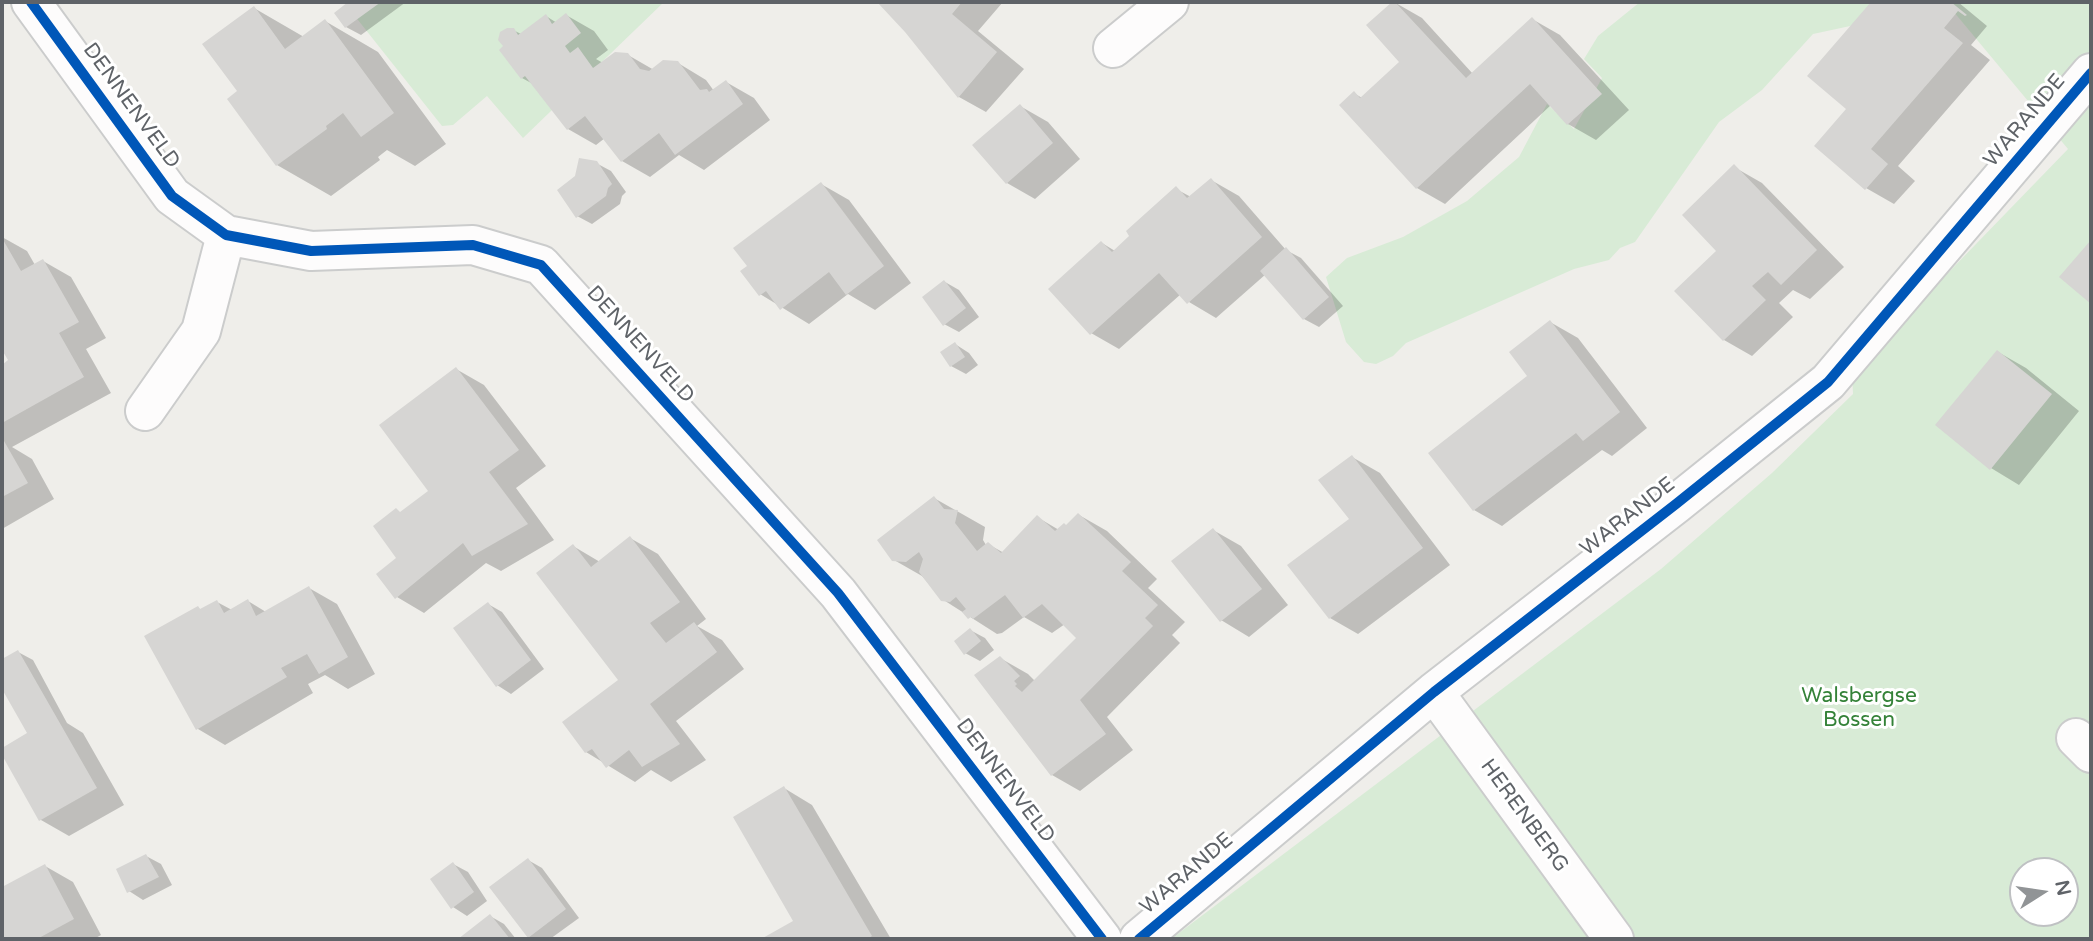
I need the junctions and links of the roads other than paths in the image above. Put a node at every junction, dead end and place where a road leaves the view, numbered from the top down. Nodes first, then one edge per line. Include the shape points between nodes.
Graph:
1 (32, 2) edge
2 (1169, 2) edge
3 (1113, 48) dead end
4 (2091, 74) edge
5 (226, 235) junction
6 (145, 411) dead end
7 (1434, 692) junction
8 (1102, 939) edge
9 (1139, 939) edge
10 (1614, 939) edge

1 - 5 street, DENNENVELD via 172,196
2 - 3 street
4 - 7 street, WARANDE via 1828,382
5 - 6 street via 201,331
5 - 8 street, DENNENVELD via 311,251 473,245 541,265 838,593
7 - 9 street, WARANDE
7 - 10 street, HERENBERG

